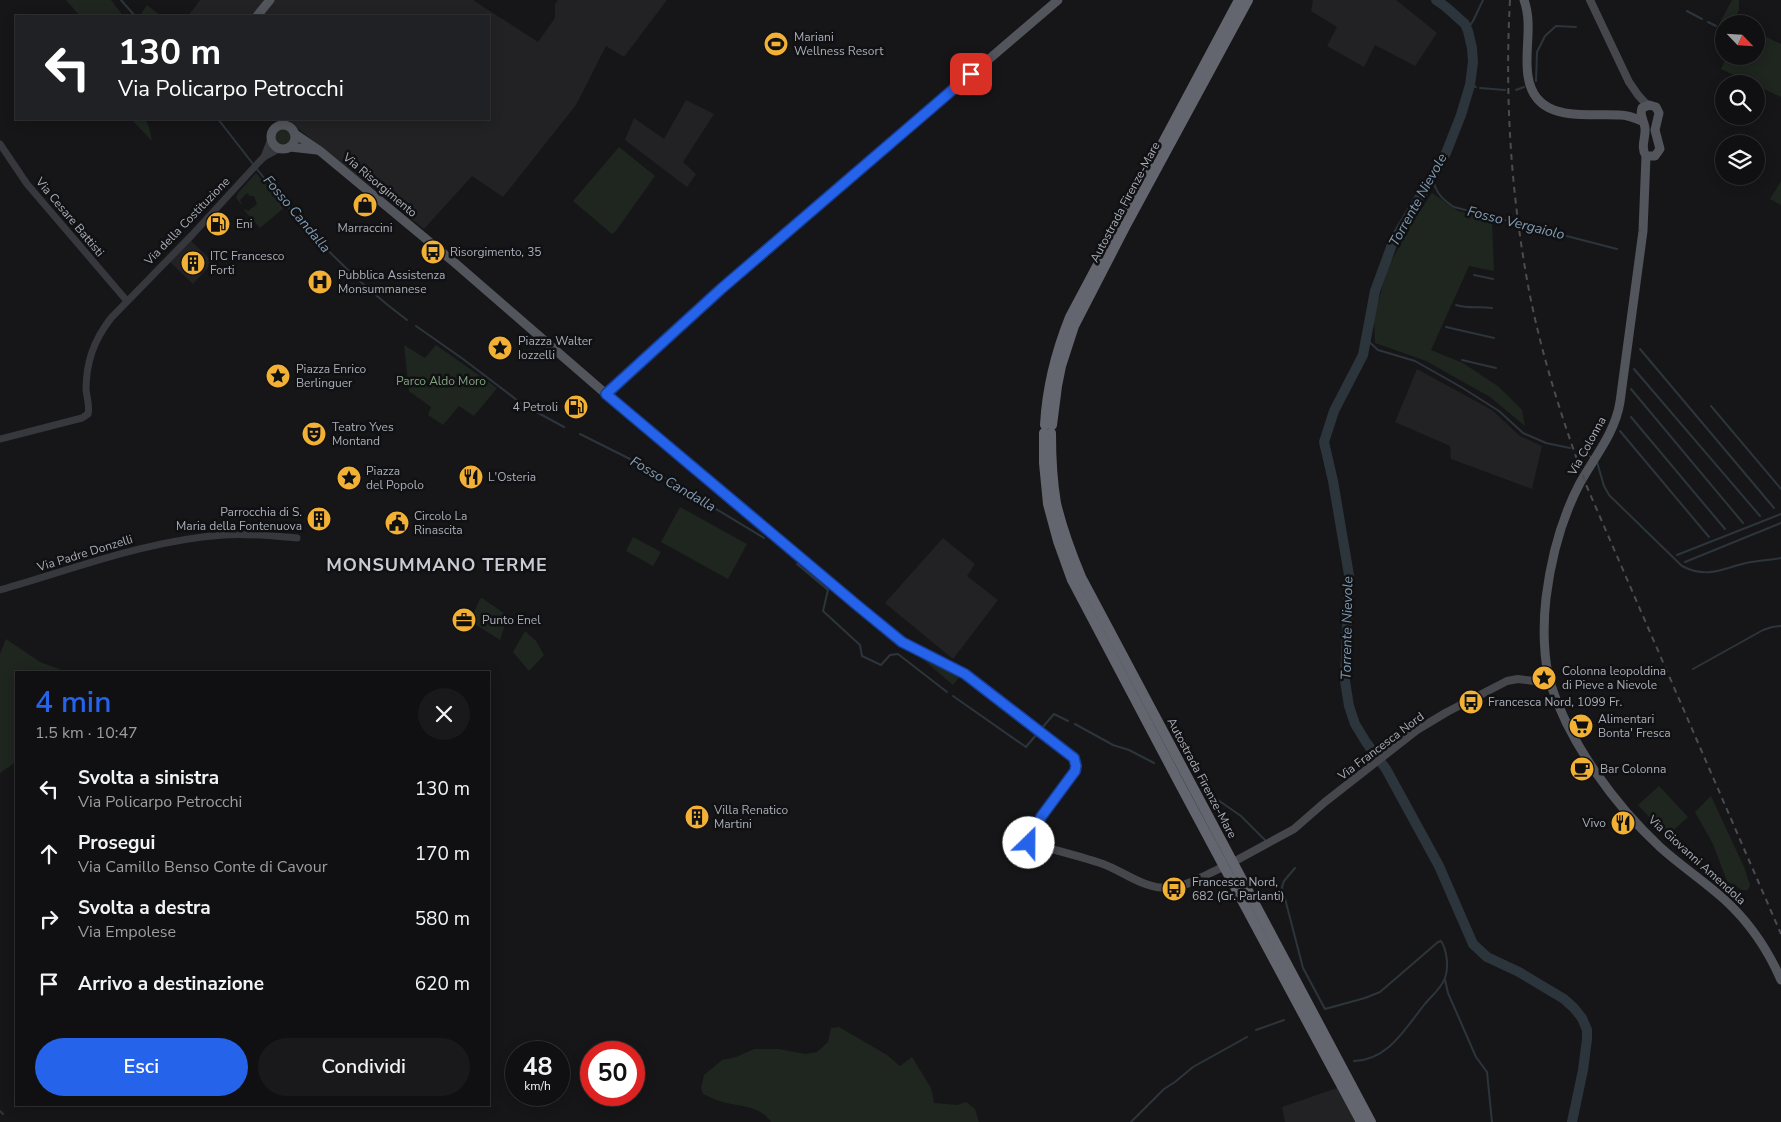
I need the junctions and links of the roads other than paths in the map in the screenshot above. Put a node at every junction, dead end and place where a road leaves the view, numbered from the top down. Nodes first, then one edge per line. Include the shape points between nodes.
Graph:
1 (270, 0) edge
2 (1058, 0) edge
3 (1239, 0) edge
4 (1248, 0) edge
5 (1524, 0) edge
6 (1590, 0) edge
7 (258, 15) edge
8 (1643, 108) junction
9 (1622, 115) junction
10 (272, 120) edge
11 (1642, 120) junction
12 (285, 122) edge
13 (295, 134) junction
14 (272, 135) junction
15 (0, 144) edge
16 (290, 147) junction
17 (279, 149) junction
18 (320, 151) junction
19 (1650, 156) junction
20 (264, 157) junction
21 (127, 301) junction
22 (606, 394) junction
23 (1048, 429) junction
24 (0, 439) edge
25 (297, 538) dead end
26 (0, 590) edge
27 (1550, 683) junction
28 (1238, 860) dead end
29 (1220, 868) dead end
30 (1781, 980) edge
31 (1361, 1122) edge
32 (1371, 1122) edge

1 - 7 main road
2 - 22 main road via 721,289
3 - 23 highway, Autostrada Firenze-Mare via 1070,317 1050,378
4 - 23 highway, Autostrada Firenze-Mare via 1074,326 1061,366
5 - 9 main road via 1528,21 1528,75 1538,98 1554,110 1568,114
6 - 8 main road via 1634,96
8 - 9 main road
8 - 11 main road
8 - 19 main road via 1656,107 1659,113 1654,130 1660,149
9 - 11 main road
10 - 14 main road
11 - 19 main road via 1645,130 1643,149
12 - 13 main road, Via Risorgimento
12 - 14 main road, Via Risorgimento
13 - 16 main road
13 - 18 main road, Via Risorgimento
14 - 17 main road via 275,147
14 - 20 street, Via della Costituzione
15 - 21 street, Via Cesare Battisti via 27,184
16 - 17 main road
16 - 18 main road
17 - 20 street, Via della Costituzione
18 - 22 main road, Via Risorgimento
19 - 27 main road, Via Colonna via 1619,411 1566,512 1551,566 1545,630
20 - 21 street, Via della Costituzione
21 - 24 street, Via della Costituzione via 100,332 94,344 86,372 88,414
22 - 29 main road via 902,642 965,674 1076,761 1075,771 1041,817 1029,843 1100,863 1141,883 1161,888 1182,885
23 - 31 highway, Autostrada Firenze-Mare via 1044,463 1048,504 1072,580
23 - 32 highway, Autostrada Firenze-Mare via 1056,502 1066,540 1081,577
25 - 26 street, Via Padre Donzelli via 225,534 177,540 128,551
27 - 28 main road, Via Francesca Nord via 1518,679 1492,687 1417,730 1294,829
27 - 30 main road, Via Giovanni Amendola via 1567,724 1599,776 1661,847 1724,899 1746,922

